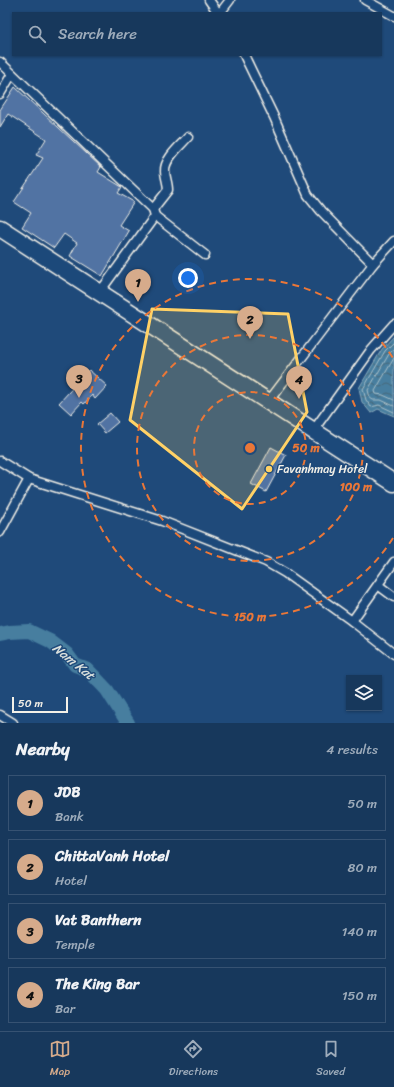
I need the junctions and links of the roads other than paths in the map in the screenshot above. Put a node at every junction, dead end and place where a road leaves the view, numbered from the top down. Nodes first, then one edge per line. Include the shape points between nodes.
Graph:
1 (210, 0) edge
2 (230, 0) edge
3 (365, 0) edge
4 (218, 12) edge
5 (220, 12) edge
6 (394, 16) edge
7 (244, 56) edge
8 (0, 62) edge
9 (12, 74) junction
10 (0, 94) edge
11 (188, 137) dead end
12 (154, 212) junction
13 (0, 228) edge
14 (394, 240) edge
15 (205, 255) dead end
16 (373, 264) junction
17 (99, 292) junction
18 (394, 324) edge
19 (268, 402) junction
20 (313, 431) junction
21 (0, 461) edge
22 (29, 479) junction
23 (394, 483) edge
24 (0, 532) edge
25 (394, 562) edge
26 (378, 585) junction
27 (394, 597) edge
28 (352, 621) junction
29 (394, 654) edge
30 (0, 715) edge
31 (13, 723) edge

1 - 4 street
2 - 5 street
3 - 6 street
7 - 16 street via 308,195 320,211
8 - 9 street
9 - 10 street
9 - 12 street
11 - 12 street via 165,165 168,190
12 - 15 street
12 - 17 street
13 - 17 highway
14 - 16 street
16 - 19 street
17 - 19 highway
18 - 20 street via 371,350
19 - 20 highway
20 - 23 highway
21 - 22 street
22 - 24 street
22 - 28 street via 162,521 266,562
25 - 26 street
26 - 27 street
26 - 28 street
28 - 29 street
30 - 31 street

